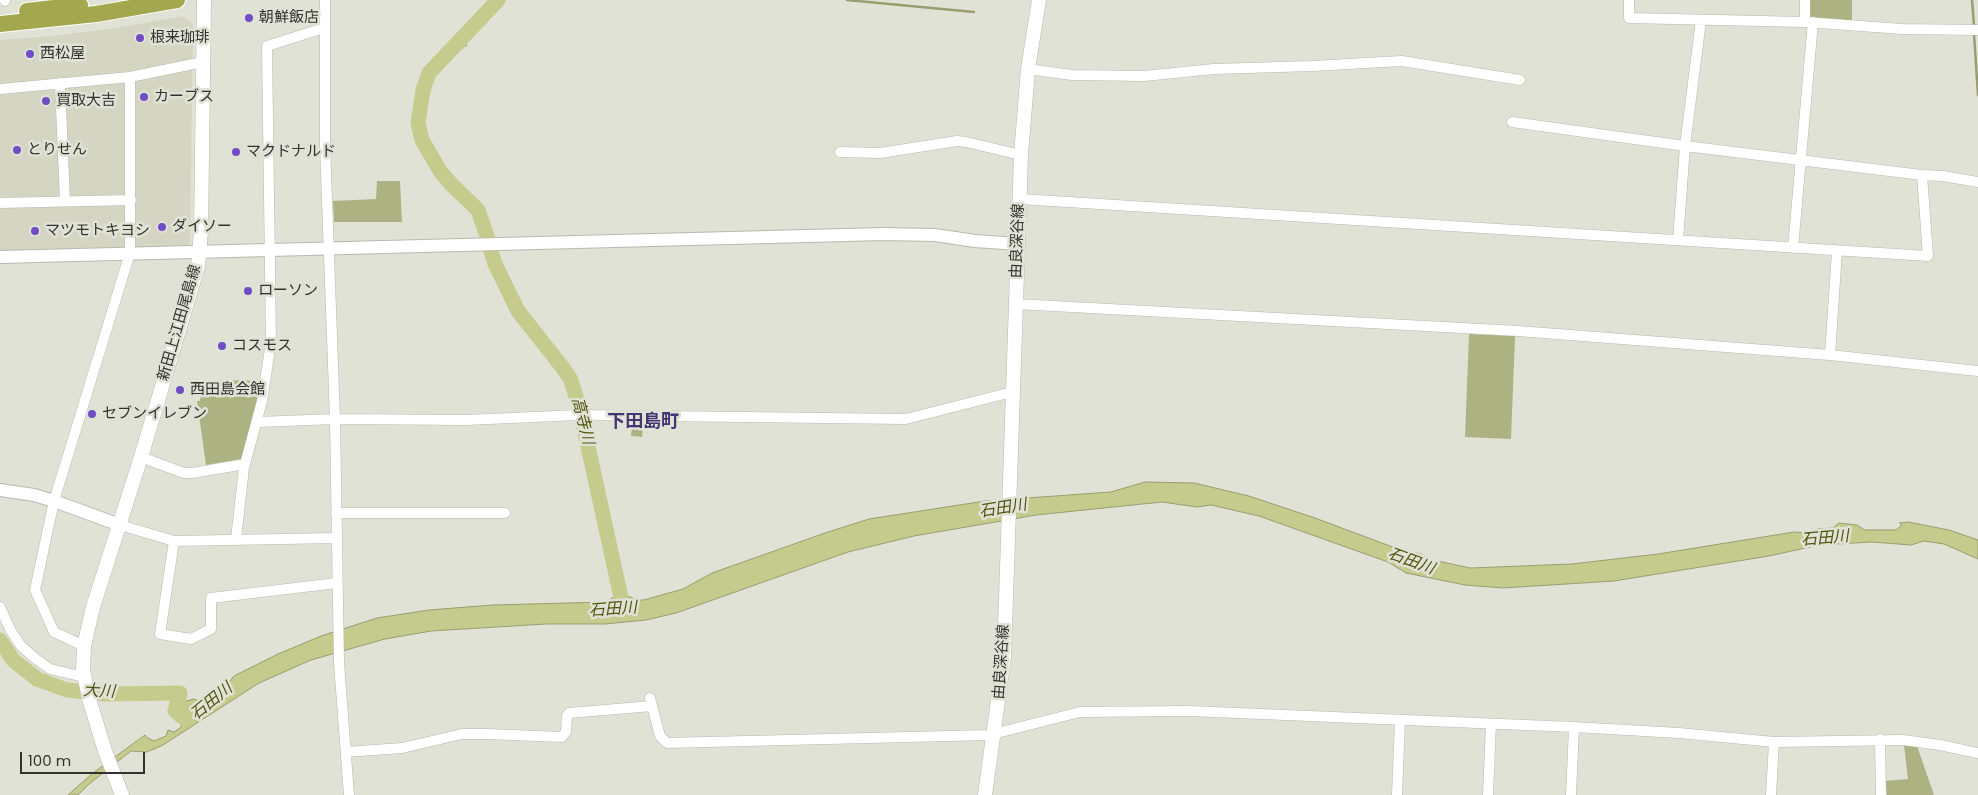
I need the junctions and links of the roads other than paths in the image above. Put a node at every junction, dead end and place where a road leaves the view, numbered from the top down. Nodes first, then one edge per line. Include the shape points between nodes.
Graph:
1 (116, 0) edge
2 (177, 0) edge
3 (204, 0) edge
4 (325, 0) edge
5 (1039, 0) edge
6 (1629, 0) edge
7 (1805, 0) edge
8 (3, 5) edge
9 (1701, 20) junction
10 (1809, 22) junction
11 (0, 24) edge
12 (324, 28) junction
13 (1978, 30) edge
14 (203, 62) junction
15 (1028, 69) junction
16 (130, 77) junction
17 (1520, 80) dead end
18 (60, 83) junction
19 (0, 89) edge
20 (1512, 122) dead end
21 (1685, 146) junction
22 (840, 152) dead end
23 (1021, 155) junction
24 (1801, 161) junction
25 (1922, 175) junction
26 (1978, 182) edge
27 (1020, 199) junction
28 (130, 200) junction
29 (65, 201) junction
30 (0, 203) edge
31 (1678, 240) junction
32 (1018, 244) junction
33 (1793, 248) junction
34 (329, 250) junction
35 (269, 251) junction
36 (1837, 252) junction
37 (130, 253) junction
38 (199, 253) junction
39 (0, 257) edge
40 (1016, 304) junction
41 (1830, 355) junction
42 (1978, 371) edge
43 (1012, 392) junction
44 (335, 419) junction
45 (257, 422) junction
46 (141, 457) junction
47 (245, 464) junction
48 (0, 490) edge
49 (54, 501) junction
50 (336, 513) junction
51 (505, 513) dead end
52 (120, 525) junction
53 (337, 538) junction
54 (236, 540) junction
55 (174, 541) junction
56 (338, 583) junction
57 (0, 607) edge
58 (84, 646) junction
59 (84, 677) junction
60 (1400, 720) junction
61 (1491, 724) junction
62 (1574, 727) junction
63 (995, 734) junction
64 (1880, 739) junction
65 (1774, 742) junction
66 (346, 752) junction
67 (1978, 753) edge
68 (120, 790) edge
69 (348, 795) edge
70 (985, 795) edge
71 (1398, 795) edge
72 (1488, 795) edge
73 (1572, 795) edge
74 (1771, 795) edge
75 (1881, 795) edge

1 - 8 highway via 89,4
2 - 11 highway via 96,14
3 - 14 main road, 新田上江田尾島線
4 - 12 street
5 - 15 main road, 由良深谷線
6 - 9 street via 1628,18
7 - 10 street
9 - 10 street
9 - 21 street
10 - 13 street via 1902,29
10 - 24 street
12 - 34 street
12 - 35 street via 267,46
14 - 16 street
14 - 38 main road, 新田上江田尾島線
15 - 17 street via 1072,75 1144,76 1214,69 1402,61
15 - 23 main road, 由良深谷線
16 - 18 street
16 - 28 street
18 - 19 street
18 - 29 street
20 - 21 street
21 - 24 street
21 - 31 street
22 - 23 street via 880,153 966,142
23 - 27 main road, 由良深谷線
24 - 25 street
24 - 33 street
25 - 26 street
25 - 36 street via 1928,256
27 - 31 street
27 - 32 main road, 由良深谷線
28 - 29 street
28 - 37 street
29 - 30 street
31 - 33 street
32 - 34 street via 935,235 884,234
32 - 40 main road, 由良深谷線
33 - 36 street
34 - 35 street
34 - 44 street
35 - 38 street
35 - 45 street via 271,342
36 - 41 street
37 - 38 street
37 - 39 street
37 - 49 street
38 - 46 main road, 新田上江田尾島線 via 194,284
40 - 41 street via 1518,332
40 - 43 main road, 由良深谷線
41 - 42 street
43 - 44 street via 912,419 582,415 466,420
43 - 63 main road, 由良深谷線 via 1004,657
44 - 45 street
44 - 50 street
45 - 47 street
46 - 47 street via 184,473
46 - 52 main road, 新田上江田尾島線
47 - 54 street
48 - 49 street
49 - 52 street
49 - 58 street via 35,590 54,632
50 - 51 street
50 - 53 street
52 - 55 street
52 - 58 main road, 新田上江田尾島線
53 - 54 street
53 - 56 street
54 - 55 street
55 - 56 street via 160,634 192,639 211,629 211,598
56 - 66 street
57 - 59 street via 21,646 36,659 50,669
58 - 59 main road, 新田上江田尾島線
59 - 68 main road, 新田上江田尾島線
60 - 61 street
60 - 63 street via 1189,711 1080,712
60 - 71 street
61 - 62 street
61 - 72 street
62 - 65 street
62 - 73 street
63 - 66 street via 667,743 660,736 651,702 568,713 566,732 562,737 462,734 397,749
63 - 70 main road, 由良深谷線
64 - 65 street
64 - 67 street via 1922,742
64 - 75 street
65 - 74 street
66 - 69 street

